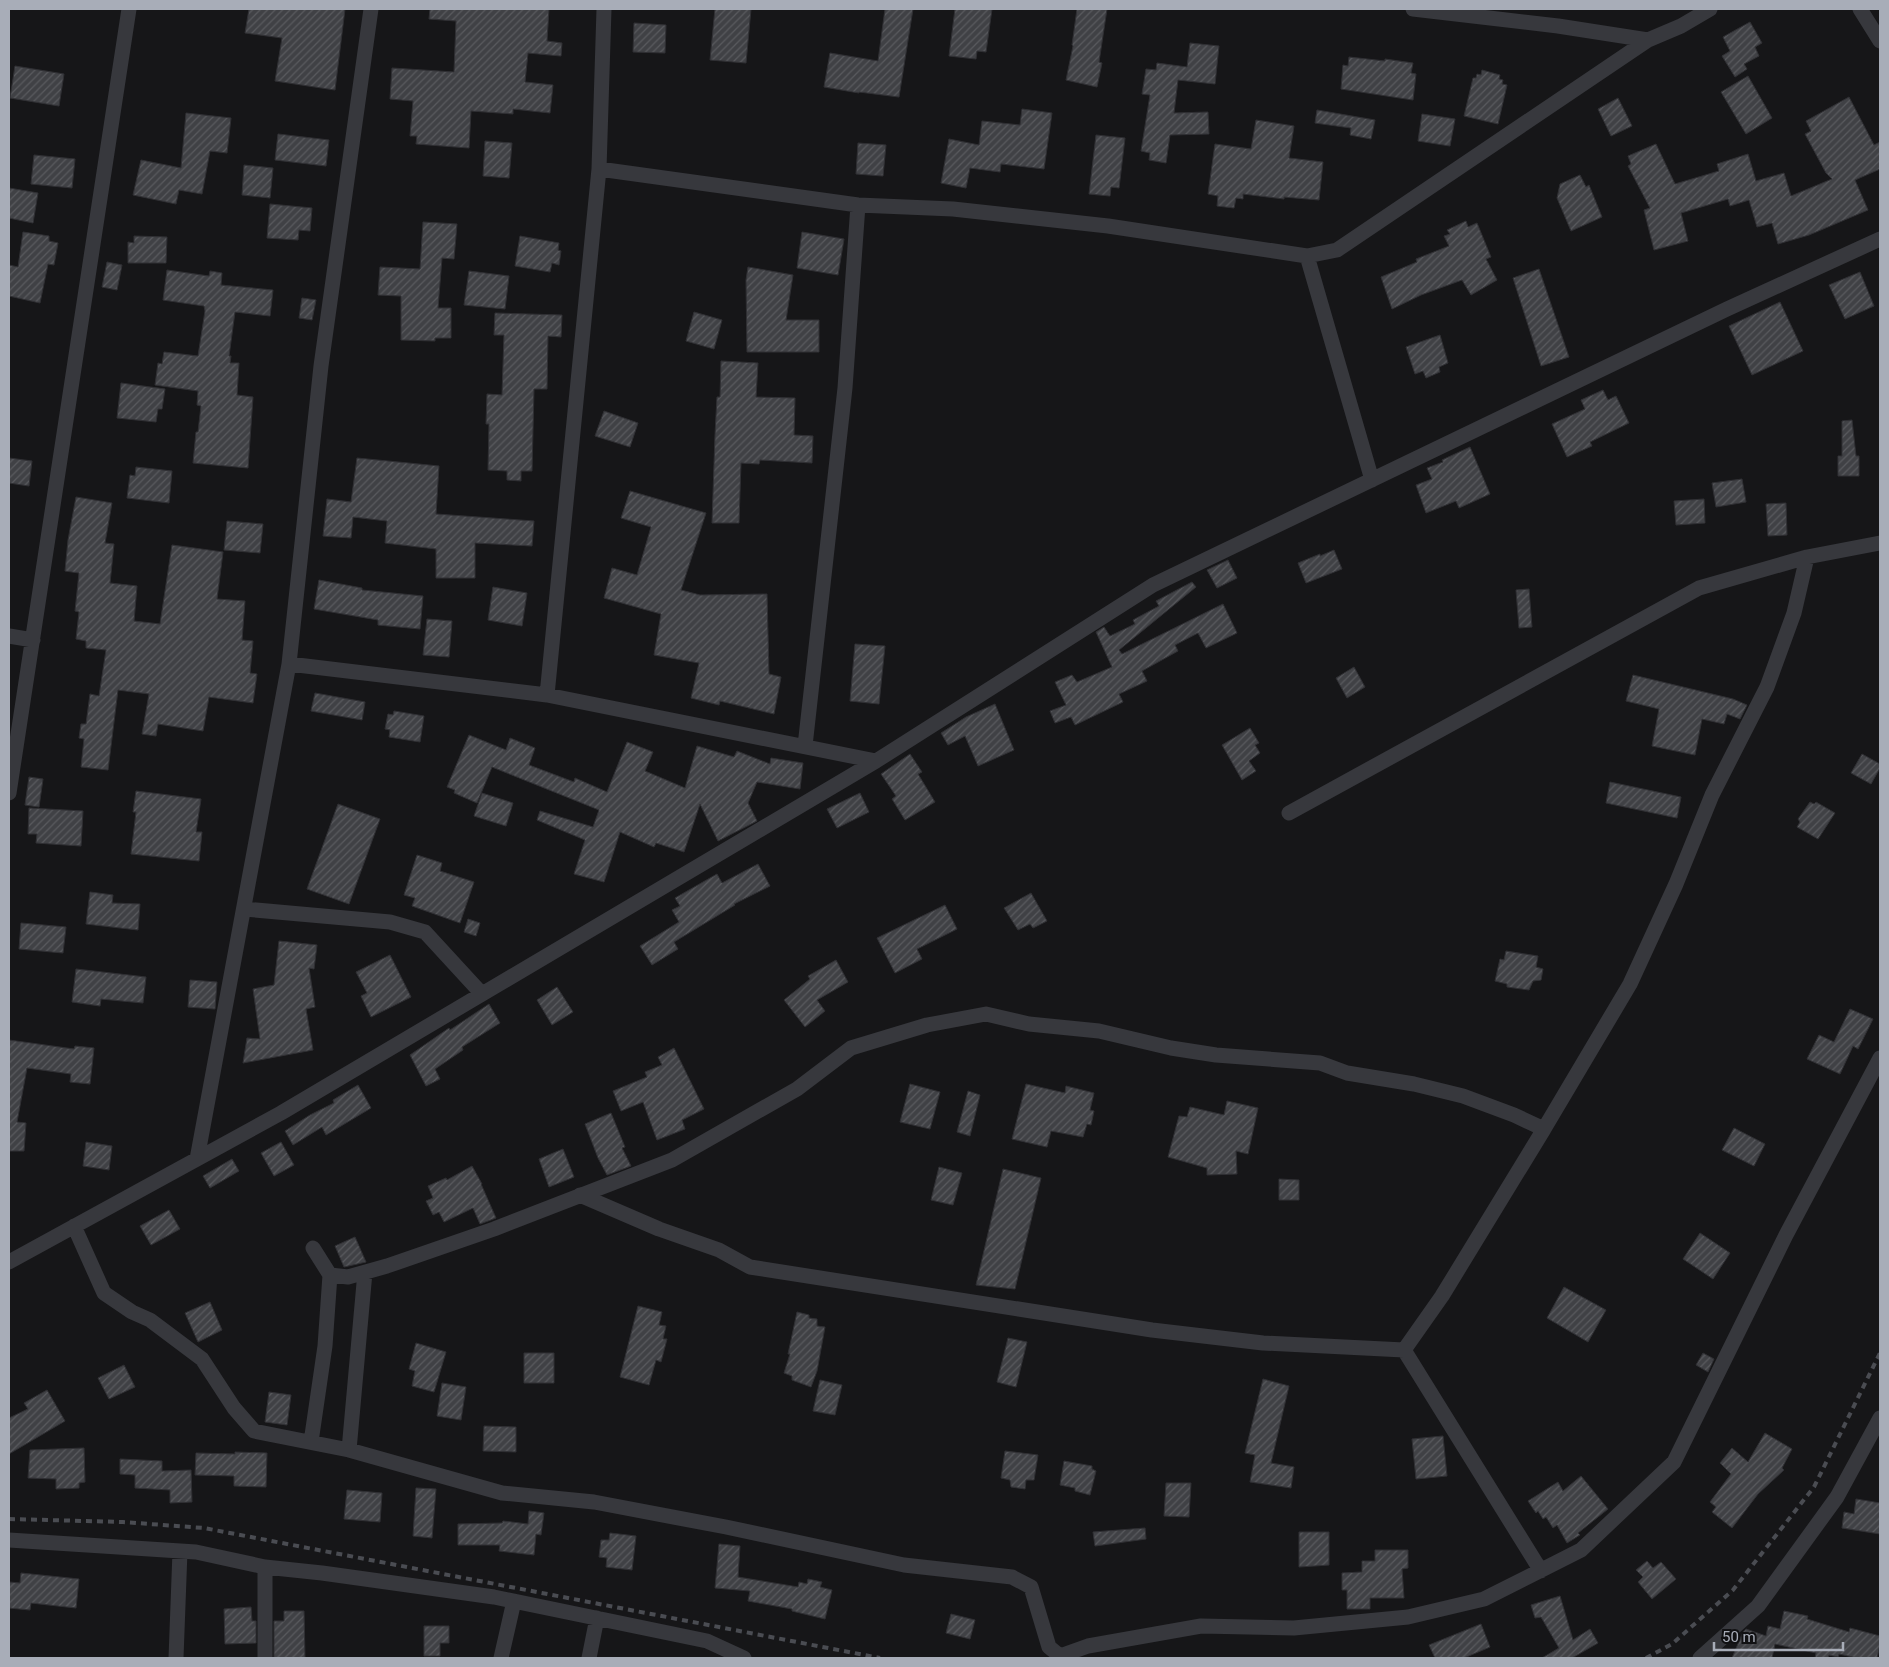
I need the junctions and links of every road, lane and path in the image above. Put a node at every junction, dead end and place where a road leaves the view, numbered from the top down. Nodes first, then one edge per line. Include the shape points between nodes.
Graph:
1 (129, 9) edge
2 (371, 9) edge
3 (604, 9) edge
4 (1414, 9) edge
5 (1710, 9) edge
6 (1860, 9) edge
7 (1648, 40) junction
8 (1880, 41) edge
9 (599, 169) junction
10 (858, 205) junction
11 (1880, 239) edge
12 (1307, 256) junction
13 (1372, 480) junction
14 (1880, 543) edge
15 (1807, 557) junction
16 (9, 636) edge
17 (33, 640) junction
18 (289, 664) junction
19 (547, 695) junction
20 (805, 746) junction
21 (876, 761) junction
22 (9, 793) edge
23 (1288, 813) dead end
24 (244, 909) junction
25 (482, 994) junction
26 (1880, 1058) edge
27 (1544, 1129) junction
28 (198, 1159) junction
29 (580, 1195) junction
30 (74, 1226) junction
31 (313, 1248) dead end
32 (9, 1262) edge
33 (365, 1272) junction
34 (330, 1275) junction
35 (1404, 1350) junction
36 (1880, 1418) edge
37 (311, 1442) junction
38 (350, 1450) junction
39 (9, 1540) edge
40 (180, 1551) junction
41 (266, 1567) junction
42 (1541, 1571) junction
43 (514, 1602) junction
44 (597, 1618) junction
45 (724, 1654) edge
46 (176, 1658) edge
47 (265, 1658) edge
48 (501, 1658) edge
49 (589, 1658) edge
50 (744, 1658) edge
51 (1700, 1658) edge

1 - 17 street
2 - 18 street via 321,366
3 - 9 street
4 - 7 street
5 - 7 street
6 - 8 street
7 - 12 street via 1337,250
9 - 10 street
9 - 19 street
10 - 12 street via 953,209 1030,217
10 - 20 street via 844,397
11 - 13 street via 1718,313
12 - 13 street
13 - 21 street via 1154,585
14 - 15 street
15 - 23 street via 1699,588
15 - 27 street via 1794,613 1766,687 1712,795 1676,884 1630,984
16 - 17 street
17 - 22 street
18 - 19 street
18 - 24 street
19 - 20 street
20 - 21 street
21 - 25 street
24 - 25 street via 390,922 425,932
24 - 28 street
25 - 28 street
26 - 42 street via 1786,1235 1674,1462 1581,1550
27 - 29 street via 1463,1096 1347,1073 1320,1063 1216,1055 1099,1031 1029,1024 986,1014 926,1025 852,1048 797,1089 672,1160
27 - 35 street via 1442,1296
28 - 30 street
29 - 33 street via 494,1229
29 - 35 street via 659,1229 719,1250 750,1267 1152,1330 1263,1343
30 - 32 street
30 - 37 street via 104,1293 150,1320 202,1359 234,1408 254,1431
31 - 34 street
33 - 34 street via 348,1277
33 - 38 street
34 - 37 street via 325,1346
35 - 42 street
36 - 51 street via 1836,1497 1758,1606
37 - 38 street
38 - 42 street via 502,1493 594,1502 904,1565 1012,1577 1031,1587 1049,1647 1060,1656 1088,1646 1201,1626 1294,1628 1408,1617 1484,1599
39 - 40 street
40 - 41 street
40 - 46 street
41 - 43 street
41 - 47 street
43 - 44 street
43 - 48 street
44 - 45 street via 707,1641
44 - 49 street
45 - 50 street

